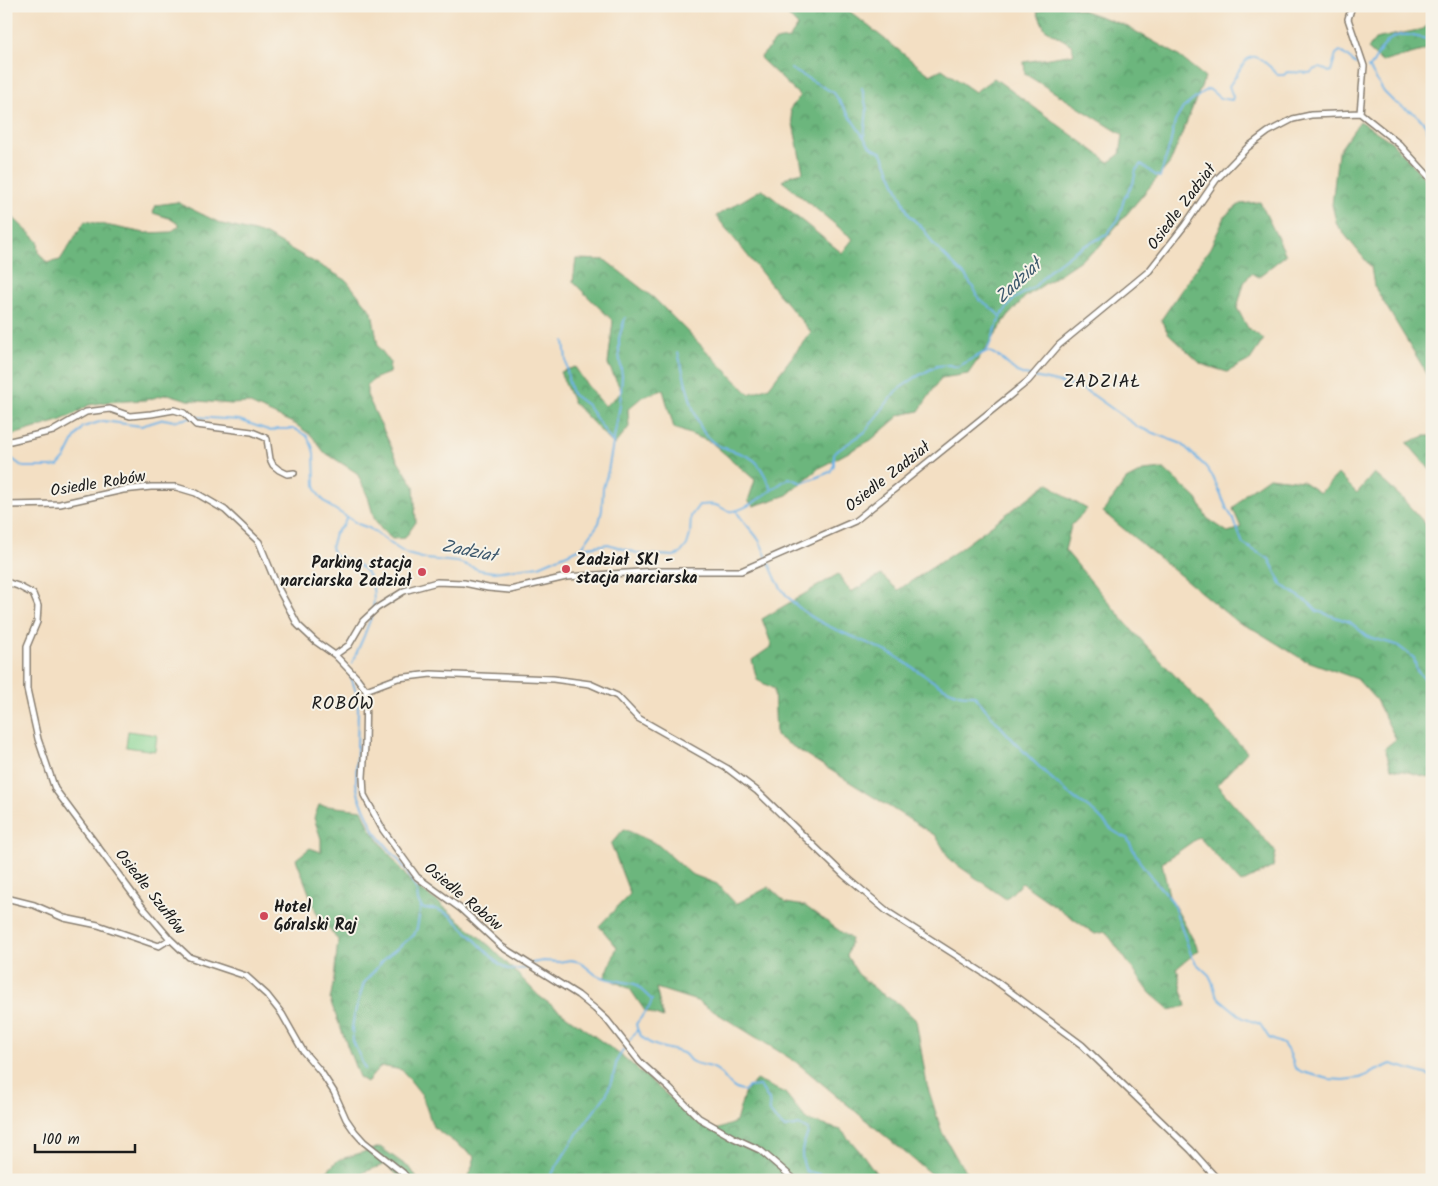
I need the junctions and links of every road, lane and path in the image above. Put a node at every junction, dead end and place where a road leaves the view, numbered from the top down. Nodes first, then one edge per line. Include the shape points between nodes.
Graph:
1 (1352, 6) edge
2 (1360, 113) junction
3 (1432, 180) edge
4 (6, 442) edge
5 (294, 474) dead end
6 (6, 505) edge
7 (6, 582) edge
8 (335, 655) junction
9 (366, 690) junction
10 (6, 898) edge
11 (170, 939) junction
12 (409, 1180) edge
13 (795, 1180) edge
14 (1218, 1180) edge

1 - 2 street via 1348,19 1364,66
2 - 3 street via 1398,144
2 - 8 street, Osiedle Zadział via 1311,115 1293,120 1268,132 1248,147 1216,180 1150,271 1059,345 1028,381 855,521 741,570 656,570 566,577 510,590 437,582 404,591 377,608 366,618 353,640
4 - 5 street via 53,431 86,412 110,409 130,416 174,410 186,415 196,425 264,436 273,465 287,474
6 - 8 street, Osiedle Robów via 60,504 151,487 176,488 196,494 225,510 259,542 298,625
7 - 11 street, Osiedle Szuflów via 33,594 38,606 27,646 27,688 38,739 55,790
8 - 9 street, Osiedle Robów
9 - 13 street, Osiedle Robów via 364,795 383,830 417,877 461,909 502,947 595,1009 640,1062 699,1118 760,1150
9 - 14 street via 398,678 432,674 552,679 590,684 617,696 638,718 728,769 757,791 888,912 993,980 1082,1045
10 - 11 street via 159,946
11 - 12 street, Osiedle Szuflów via 189,957 246,976 267,995 334,1092 355,1132

